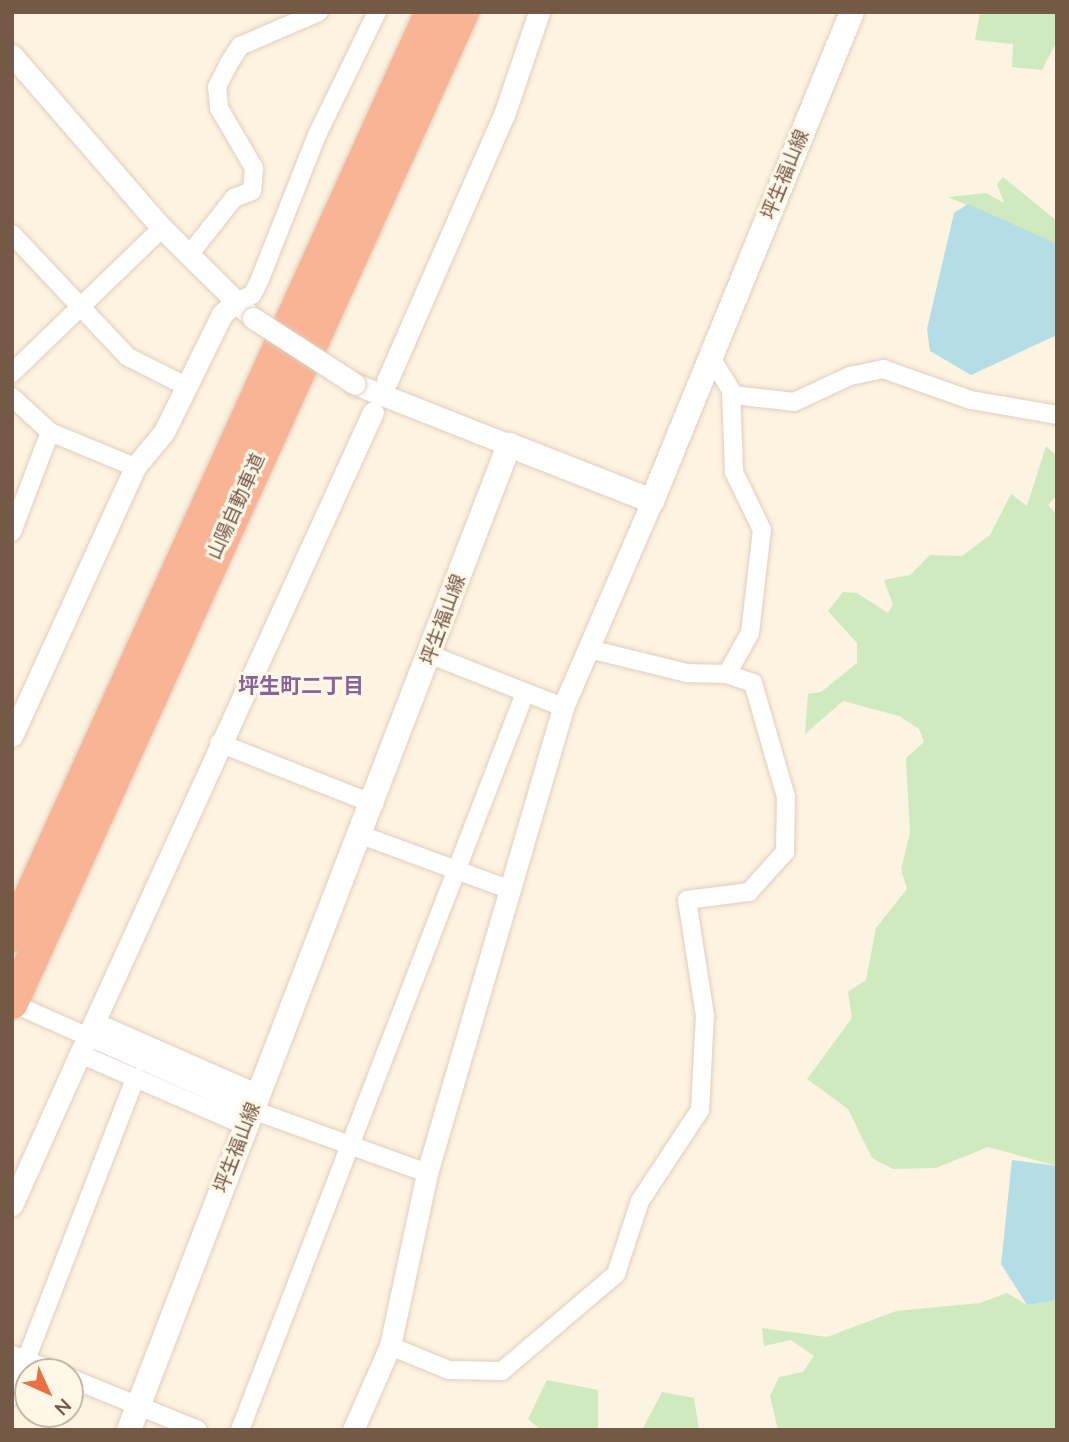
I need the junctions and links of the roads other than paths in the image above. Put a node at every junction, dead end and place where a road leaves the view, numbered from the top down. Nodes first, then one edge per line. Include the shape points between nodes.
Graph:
1 (319, 12) edge
2 (377, 12) edge
3 (431, 12) edge
4 (463, 12) edge
5 (539, 12) edge
6 (852, 12) edge
7 (12, 55) edge
8 (162, 228) junction
9 (12, 234) edge
10 (190, 255) junction
11 (237, 301) junction
12 (78, 309) junction
13 (711, 358) junction
14 (12, 373) edge
15 (387, 381) dead end
16 (186, 386) junction
17 (731, 390) junction
18 (12, 397) edge
19 (373, 412) dead end
20 (1057, 415) edge
21 (50, 432) junction
22 (509, 445) junction
23 (135, 467) junction
24 (652, 501) junction
25 (12, 532) edge
26 (589, 649) junction
27 (431, 655) junction
28 (727, 674) junction
29 (525, 692) junction
30 (563, 707) junction
31 (12, 736) edge
32 (219, 743) junction
33 (374, 804) junction
34 (361, 835) junction
35 (455, 869) junction
36 (508, 889) junction
37 (12, 936) edge
38 (12, 1003) edge
39 (86, 1037) junction
40 (136, 1077) junction
41 (253, 1110) junction
42 (349, 1145) junction
43 (427, 1173) junction
44 (12, 1205) edge
45 (390, 1346) junction
46 (19, 1357) edge
47 (84, 1383) edge
48 (12, 1396) edge
49 (138, 1405) junction
50 (128, 1430) edge
51 (198, 1430) edge
52 (240, 1430) edge
53 (353, 1430) edge

1 - 10 street via 240,46 231,60 217,88 219,108 254,168 252,191 234,198
2 - 11 street via 317,135 260,279 252,295
3 - 37 highway, 山陽自動車道
4 - 38 highway, 山陽自動車道
5 - 15 street via 505,115
6 - 13 main road, 坪生福山線
7 - 8 street
8 - 10 street
8 - 12 street
9 - 12 street
10 - 11 street
11 - 16 street via 222,313
11 - 22 street, bridge via 253,318 355,384
12 - 14 street
12 - 16 street via 128,357
13 - 17 street
13 - 24 main road, 坪生福山線
16 - 23 street via 164,432
17 - 20 street via 733,395 794,402 883,369 971,400
17 - 28 street via 734,472 762,530 750,633
18 - 21 street
19 - 32 street
21 - 23 street
21 - 25 street
22 - 24 main road
22 - 27 main road, 坪生福山線
23 - 31 street
24 - 26 street
26 - 28 street via 687,673
26 - 30 street
27 - 29 street
27 - 33 main road, 坪生福山線
28 - 45 street via 753,683 780,771 790,835 768,877 749,892 687,900 705,1016 700,1110 688,1135 640,1201 616,1274 515,1366 502,1371 449,1370
29 - 30 street
29 - 35 street
30 - 36 street
32 - 33 street
32 - 39 street
33 - 34 main road, 坪生福山線
34 - 35 street
34 - 41 main road, 坪生福山線
35 - 36 street
35 - 42 street
36 - 43 street
38 - 39 street
39 - 40 street
39 - 41 street
39 - 44 street
40 - 41 street
40 - 46 street
41 - 42 street
41 - 49 main road, 坪生福山線
42 - 43 street
42 - 52 street
43 - 45 street
45 - 53 street
46 - 48 street
47 - 49 street
49 - 50 main road, 坪生福山線
49 - 51 street

